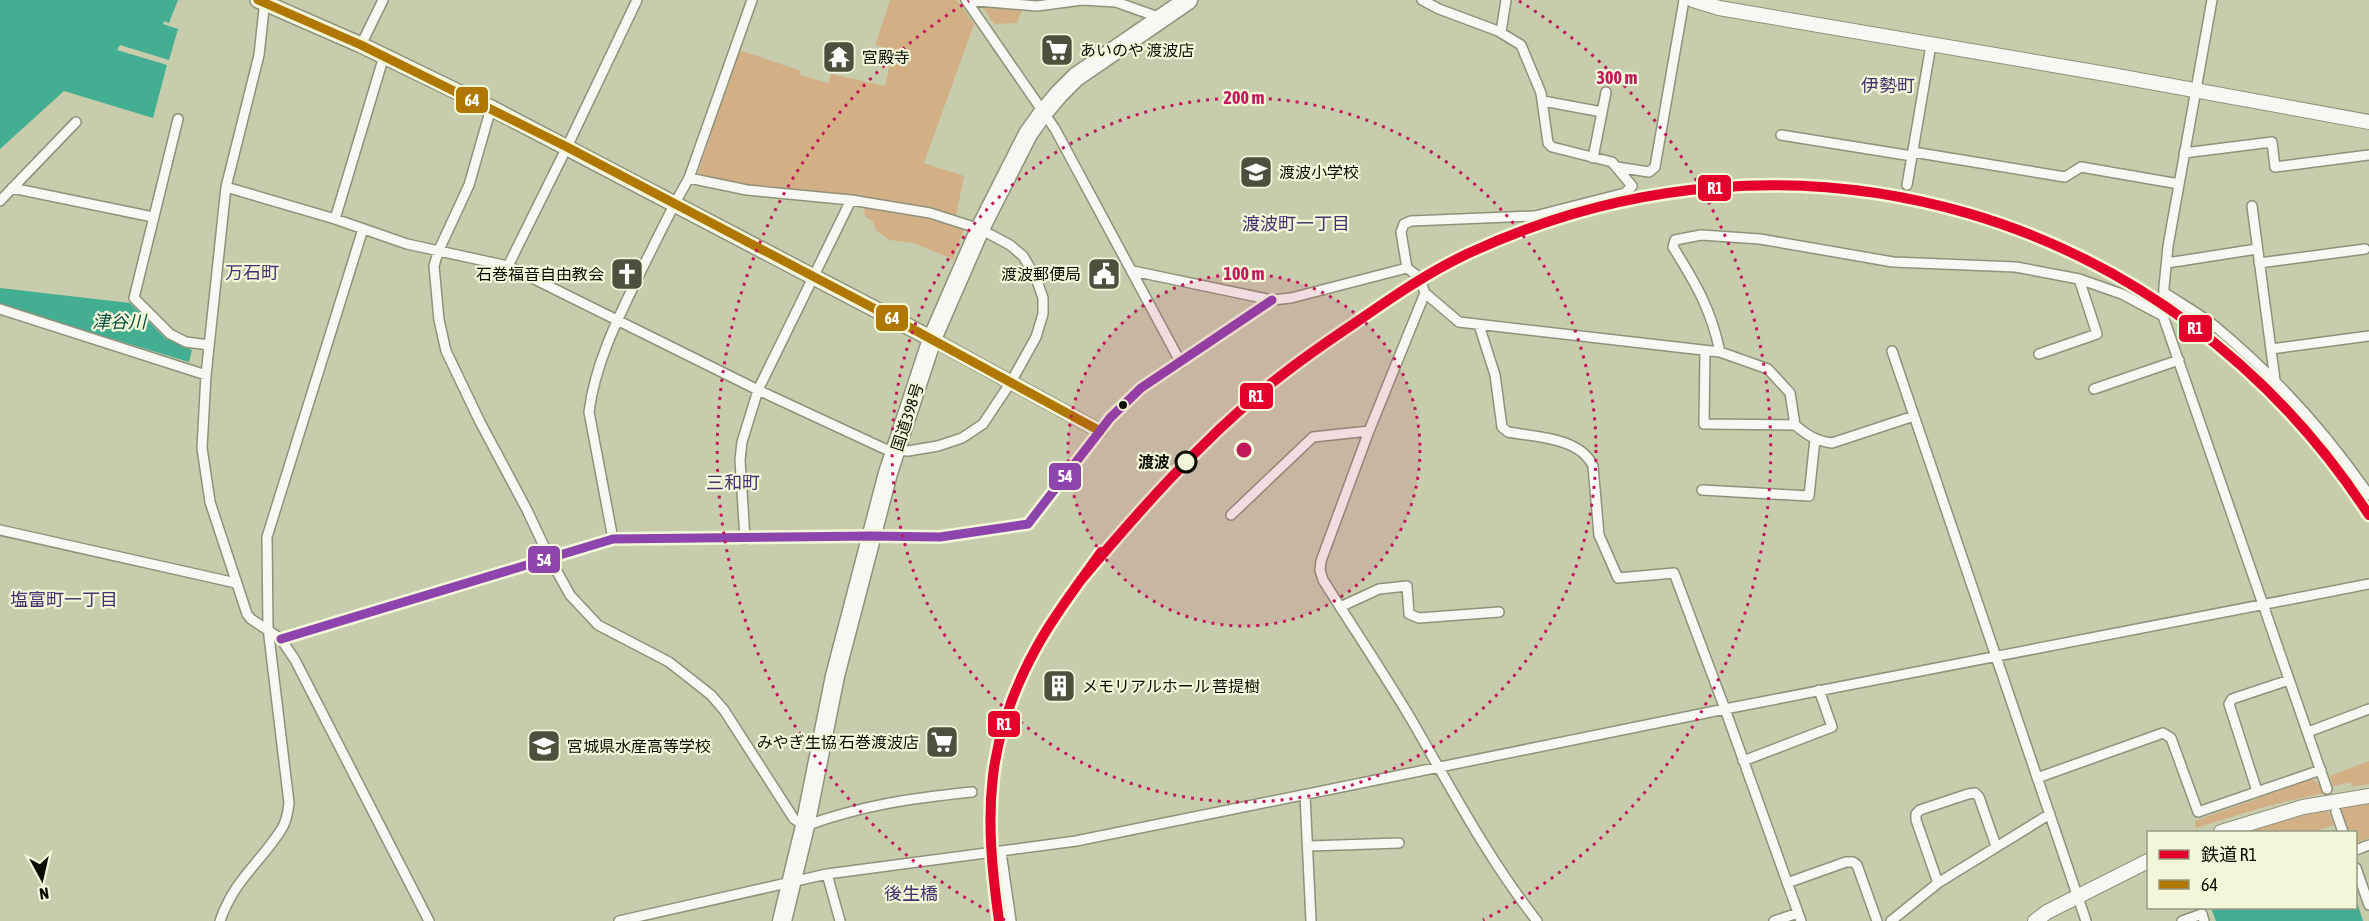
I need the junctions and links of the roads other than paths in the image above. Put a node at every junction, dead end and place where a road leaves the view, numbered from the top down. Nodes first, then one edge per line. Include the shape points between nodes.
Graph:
1 (383, 0) edge
2 (637, 0) edge
3 (752, 0) edge
4 (966, 0) edge
5 (1188, 0) edge
6 (1422, 0) edge
7 (1506, 0) edge
8 (1684, 0) edge
9 (1693, 0) edge
10 (2212, 0) edge
11 (263, 1) edge
12 (1161, 18) junction
13 (1501, 32) junction
14 (362, 45) junction
15 (1931, 45) junction
16 (384, 56) junction
17 (2196, 90) junction
18 (1606, 92) dead end
19 (1543, 101) junction
20 (490, 108) junction
21 (1602, 112) junction
22 (1043, 113) junction
23 (178, 119) dead end
24 (76, 122) dead end
25 (2369, 122) edge
26 (1781, 135) dead end
27 (567, 147) junction
28 (2184, 153) junction
29 (1912, 154) junction
30 (2369, 155) edge
31 (1593, 158) junction
32 (1617, 167) junction
33 (689, 178) junction
34 (2179, 184) junction
35 (1907, 185) dead end
36 (226, 187) junction
37 (12, 188) junction
38 (851, 200) junction
39 (0, 201) edge
40 (674, 203) junction
41 (2252, 206) dead end
42 (153, 218) junction
43 (335, 219) junction
44 (363, 229) junction
45 (980, 229) junction
46 (2257, 249) junction
47 (2365, 249) dead end
48 (438, 252) junction
49 (2167, 263) junction
50 (2259, 263) junction
51 (508, 266) junction
52 (1407, 268) junction
53 (1133, 271) junction
54 (813, 276) junction
55 (2079, 279) junction
56 (1425, 293) junction
57 (2165, 293) junction
58 (1272, 300) junction
59 (0, 309) edge
60 (2163, 316) junction
61 (618, 319) junction
62 (1479, 325) junction
63 (2369, 336) edge
64 (932, 339) junction
65 (209, 345) junction
66 (2271, 349) junction
67 (1706, 351) junction
68 (1892, 351) dead end
69 (1720, 352) junction
70 (2039, 354) dead end
71 (2179, 360) junction
72 (1180, 363) junction
73 (206, 375) junction
74 (2275, 380) junction
75 (1011, 382) junction
76 (2094, 389) dead end
77 (758, 390) junction
78 (1914, 416) junction
79 (1795, 425) junction
80 (1100, 431) junction
81 (1370, 431) junction
82 (1815, 439) junction
83 (896, 451) junction
84 (1702, 490) dead end
85 (2369, 495) edge
86 (1231, 515) dead end
87 (0, 530) edge
88 (871, 536) junction
89 (745, 539) junction
90 (613, 540) junction
91 (549, 557) junction
92 (236, 583) junction
93 (2369, 584) edge
94 (2263, 603) junction
95 (1340, 607) junction
96 (1499, 612) dead end
97 (268, 628) junction
98 (281, 639) junction
99 (1995, 656) junction
100 (2289, 680) junction
101 (1819, 690) junction
102 (1725, 708) junction
103 (2369, 709) edge
104 (2308, 732) junction
105 (1743, 761) junction
106 (1436, 766) junction
107 (2321, 770) junction
108 (2037, 778) junction
109 (2327, 789) dead end
110 (2256, 791) junction
111 (972, 792) dead end
112 (1305, 795) junction
113 (2369, 796) edge
114 (2336, 812) dead end
115 (2050, 814) junction
116 (805, 826) junction
117 (2224, 831) edge
118 (2343, 831) edge
119 (1399, 843) dead end
120 (1309, 846) junction
121 (1996, 846) junction
122 (1001, 852) junction
123 (2147, 862) edge
124 (2357, 873) edge
125 (827, 874) junction
126 (791, 881) junction
127 (1787, 882) junction
128 (1938, 883) junction
129 (2078, 897) junction
130 (2369, 906) edge
131 (1800, 917) edge
132 (1013, 920) edge
133 (220, 921) edge
134 (429, 921) edge
135 (619, 921) edge
136 (783, 921) edge
137 (840, 921) edge
138 (1311, 921) edge
139 (1537, 921) edge
140 (1774, 921) edge
141 (1876, 921) edge
142 (1891, 921) edge
143 (2035, 921) edge
144 (2085, 921) edge
145 (2182, 921) edge
146 (2204, 921) edge

1 - 14 street
2 - 27 street
3 - 33 street
4 - 12 street via 1037,6 1082,0 1116,2
4 - 22 street
5 - 12 highway, 国道398号
6 - 13 street
7 - 13 street
8 - 32 street via 1655,167 1649,172
9 - 15 street via 1719,8
10 - 17 street
11 - 14 main road
11 - 36 street via 259,55
12 - 22 highway, 国道398号 via 1076,77
13 - 19 street via 1521,45
14 - 16 main road
15 - 17 street
15 - 29 street
16 - 20 main road
16 - 43 street
17 - 25 street
17 - 28 street
18 - 21 street
19 - 21 street
19 - 31 street via 1548,143
20 - 27 main road
20 - 48 street via 469,185
21 - 31 street
22 - 45 highway, 国道398号 via 1014,160
22 - 53 street
23 - 42 street
24 - 37 street
26 - 29 street
27 - 40 main road
27 - 51 street
28 - 30 street via 2272,142 2275,167
28 - 34 street
29 - 34 street via 2065,177 2081,167
29 - 35 street
31 - 32 street
32 - 52 street via 1632,186 1625,193 1535,216 1404,224 1401,232
33 - 38 street via 747,190
33 - 40 street
34 - 49 street
36 - 43 street
36 - 65 street
37 - 39 street
37 - 42 street
38 - 45 street via 930,213
38 - 54 street
40 - 54 main road
40 - 61 street
41 - 46 street
42 - 65 street via 134,298 170,334 186,342
43 - 44 street
44 - 48 street
44 - 97 street via 269,527
45 - 64 highway, 国道398号
45 - 75 street via 1023,256 1043,298 1036,337
46 - 49 street
46 - 50 street
47 - 50 street
48 - 51 street
48 - 91 street via 434,267 446,351
49 - 57 street
50 - 66 street
51 - 61 street
52 - 56 street via 1419,276
52 - 58 street
53 - 58 street
53 - 72 street
54 - 64 main road
54 - 77 street
55 - 60 street via 2122,294
55 - 69 street via 1996,265 1893,262 1760,239 1701,235 1680,238 1674,247 1710,311
55 - 70 street via 2097,334
56 - 62 street via 1459,322
56 - 81 street
57 - 60 street
57 - 74 street via 2210,323
58 - 72 street
59 - 73 street
60 - 71 street
61 - 77 street
61 - 90 street via 591,391 589,412
62 - 67 street
62 - 102 street via 1495,375 1502,427 1508,432 1565,443 1589,459 1593,466 1599,535 1618,578 1674,573
63 - 66 street
64 - 75 street
64 - 83 highway, 国道398号
65 - 73 street
66 - 74 street
67 - 69 street
67 - 79 street via 1704,424
68 - 78 street
69 - 79 street via 1768,369 1790,393
71 - 76 street
71 - 94 street
72 - 80 street via 1140,388
73 - 92 street via 203,466 210,502
74 - 85 street
75 - 80 street
75 - 83 street via 983,424 963,438 938,446
77 - 83 street
77 - 89 street via 740,460
78 - 82 street via 1832,443
78 - 99 street
79 - 82 street
80 - 88 street via 1028,524 940,537
81 - 86 street via 1313,437
81 - 95 street via 1321,561 1323,580
82 - 84 street via 1809,496
83 - 88 highway, 国道398号
87 - 92 street
88 - 89 street
88 - 116 highway, 国道398号 via 836,676
89 - 90 street
90 - 91 street
91 - 98 street
91 - 116 street via 570,595 598,625 669,662 711,695 794,819
92 - 97 street via 247,614
93 - 94 street
94 - 99 street
94 - 100 street
95 - 96 street via 1380,589 1407,586 1410,614 1419,618
95 - 106 street
97 - 98 street
97 - 133 street via 290,803 283,829 247,871
98 - 134 street
99 - 101 street
99 - 108 street
100 - 104 street
100 - 110 street via 2232,699 2229,704
101 - 102 street
101 - 105 street via 1832,727
102 - 105 street
102 - 106 street
103 - 104 street
104 - 107 street
105 - 127 street
106 - 112 street
106 - 139 street
107 - 109 street
107 - 110 street
108 - 110 street via 2163,733 2171,738 2198,813
108 - 115 street
111 - 116 street via 880,803
112 - 120 street
112 - 122 street via 1076,841
113 - 117 street via 2303,807
114 - 118 street
115 - 121 street
115 - 129 street
116 - 126 highway, 国道398号
119 - 120 street
120 - 138 street
121 - 128 street
121 - 128 street via 1976,793 1920,810 1916,820
122 - 125 street
122 - 132 street
123 - 129 street
124 - 130 street
125 - 126 street
125 - 137 street
126 - 135 street
126 - 136 highway, 国道398号
127 - 131 street
127 - 141 street via 1853,862
128 - 142 street
129 - 143 street
129 - 144 street
131 - 140 street
145 - 146 street via 2202,914

